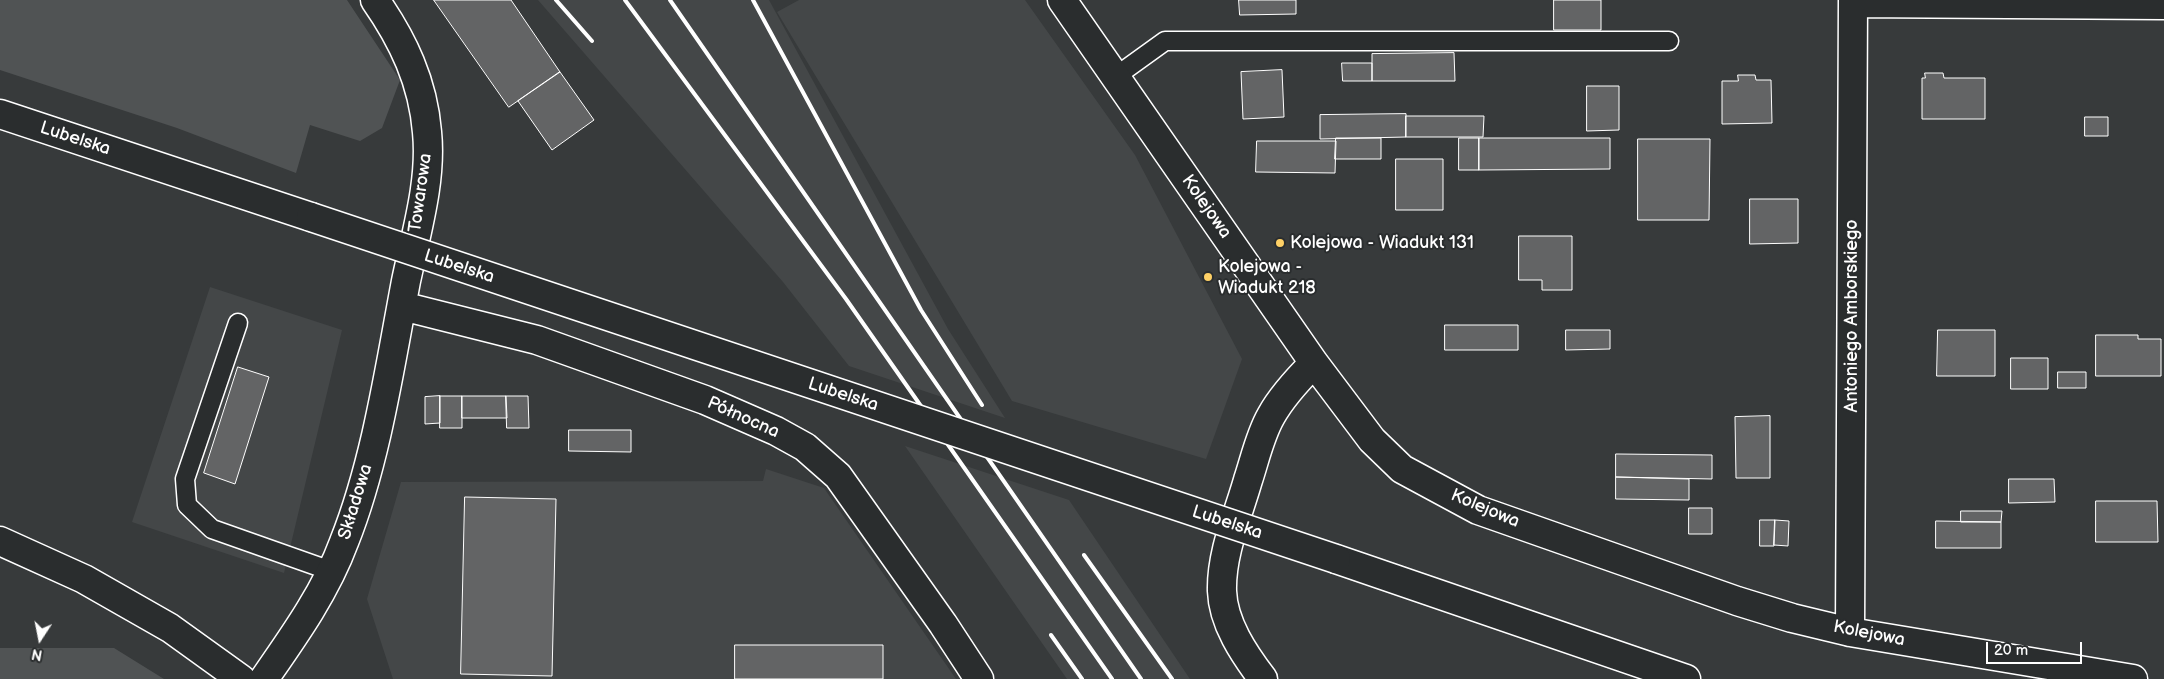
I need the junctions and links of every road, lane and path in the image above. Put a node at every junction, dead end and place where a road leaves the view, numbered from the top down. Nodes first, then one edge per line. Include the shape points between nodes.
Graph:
1 (375, 0) edge
2 (1062, 0) edge
3 (1854, 1) edge
4 (2164, 5) edge
5 (1669, 41) dead end
6 (1115, 77) junction
7 (0, 114) edge
8 (402, 306) junction
9 (238, 323) dead end
10 (1314, 363) junction
11 (0, 541) edge
12 (331, 571) junction
13 (1850, 632) junction
14 (241, 679) edge
15 (264, 679) edge
16 (979, 679) edge
17 (1263, 679) edge
18 (1686, 679) edge
19 (2133, 679) edge

1 - 8 street, Towarowa via 397,32 416,76 428,132 426,182
2 - 6 street, Kolejowa
3 - 4 street
3 - 13 street, Antoniego Amborskiego
5 - 6 lane via 1166,41
6 - 10 street, Kolejowa
7 - 18 street, Lubelska, bridge
8 - 12 street, Składowa via 361,492
8 - 16 street, Północna via 537,340 705,400 806,447 838,476
9 - 12 lane via 185,479 187,505 212,529
10 - 13 street, Kolejowa via 1372,440 1402,468 1478,510 1738,601
10 - 17 street via 1270,416 1228,548 1222,591 1232,630
11 - 14 street via 84,579 153,618
12 - 15 street, Składowa via 290,642
13 - 19 street, Kolejowa

